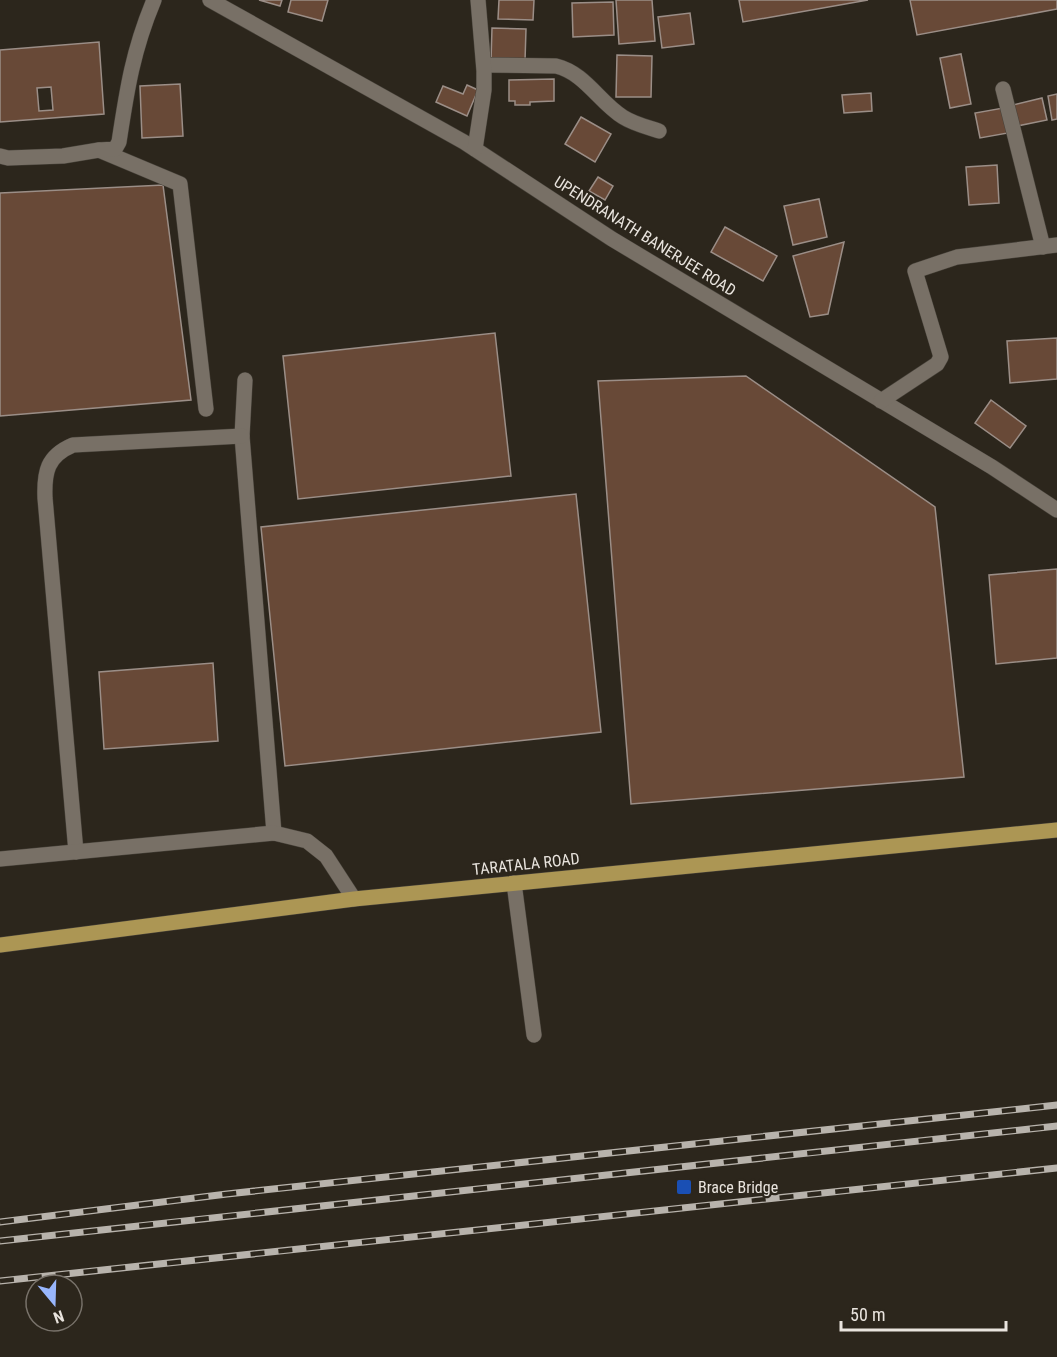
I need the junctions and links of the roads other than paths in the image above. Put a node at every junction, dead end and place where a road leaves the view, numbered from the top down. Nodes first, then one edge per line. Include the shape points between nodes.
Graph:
1 (154, 0) edge
2 (210, 0) edge
3 (478, 0) edge
4 (484, 66) junction
5 (1003, 89) dead end
6 (659, 131) dead end
7 (474, 149) junction
8 (99, 150) junction
9 (0, 156) edge
10 (1050, 246) edge
11 (245, 380) dead end
12 (881, 400) junction
13 (206, 409) dead end
14 (242, 436) junction
15 (1057, 510) edge
16 (1057, 830) edge
17 (274, 833) junction
18 (76, 852) junction
19 (0, 859) edge
20 (514, 883) junction
21 (354, 899) junction
22 (0, 945) edge
23 (534, 1035) dead end

1 - 8 street via 140,32 129,74 118,146
2 - 7 street, UPENDRANATH BANERJEE ROAD
3 - 4 street
4 - 6 street via 564,68 622,117
4 - 7 street
5 - 10 street
7 - 12 street, UPENDRANATH BANERJEE ROAD via 612,239
8 - 9 street via 63,156
8 - 13 street via 180,184
10 - 12 street via 957,257 915,271 941,357 937,364
11 - 14 street
12 - 15 street, UPENDRANATH BANERJEE ROAD
14 - 17 street
14 - 18 street via 73,445 59,451 49,464 44,478 45,498
16 - 20 main road, TARATALA ROAD
17 - 18 street
17 - 21 street via 307,841 326,856
18 - 19 street
20 - 21 main road, TARATALA ROAD
20 - 23 street
21 - 22 main road, TARATALA ROAD

